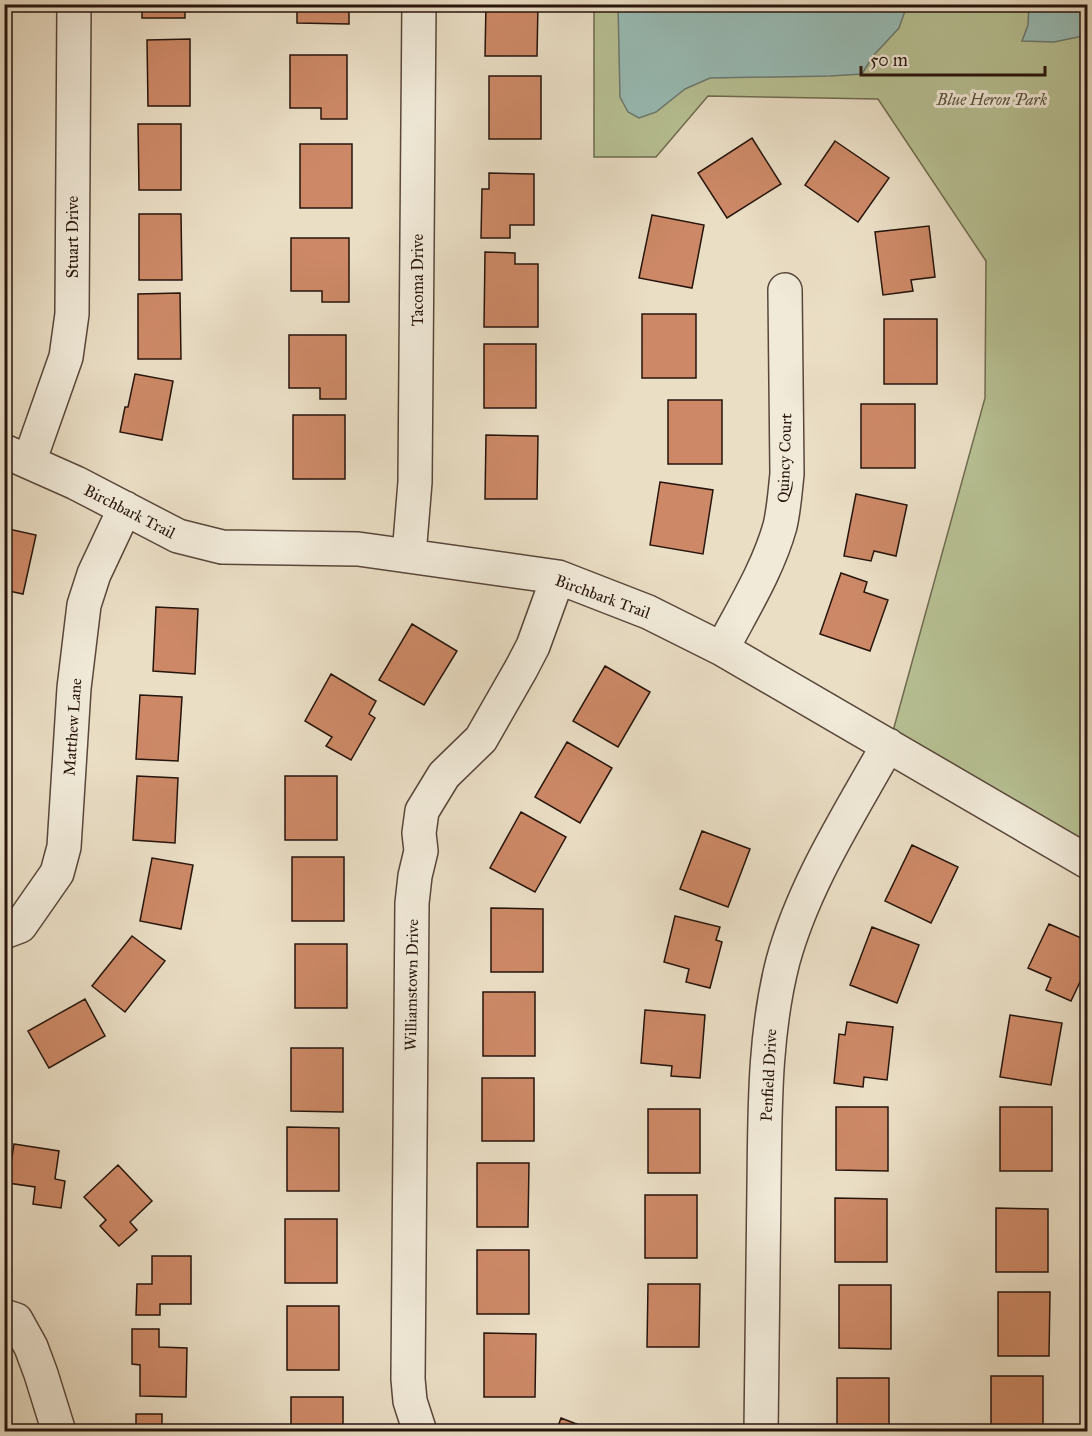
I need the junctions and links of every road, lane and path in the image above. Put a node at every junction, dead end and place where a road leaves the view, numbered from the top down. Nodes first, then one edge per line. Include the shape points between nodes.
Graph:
1 (74, 4) edge
2 (419, 4) edge
3 (785, 290) dead end
4 (17, 456) edge
5 (125, 508) junction
6 (409, 555) junction
7 (558, 577) junction
8 (722, 649) junction
9 (888, 746) junction
10 (1088, 862) edge
11 (4, 932) edge
12 (10, 1318) edge
13 (59, 1431) edge
14 (420, 1431) edge
15 (761, 1431) edge

1 - 4 street, Stuart Drive via 72,315 66,357
2 - 6 street, Tacoma Drive via 415,482
3 - 8 street, Quincy Court via 784,502 769,557
4 - 5 street, Birchbark Trail
5 - 6 street, Birchbark Trail via 178,536 222,547 358,549
5 - 11 street, Matthew Lane via 84,605 74,688 64,847 57,873 20,926
6 - 7 street, Birchbark Trail
7 - 8 street, Birchbark Trail via 648,612
7 - 14 street, Williamstown Drive via 521,669 481,739 444,775 423,810 419,833 421,851 412,903 408,1378 410,1401
8 - 9 street, Birchbark Trail
9 - 10 street, Birchbark Trail
9 - 15 street, Penfield Drive via 802,906 783,960 772,1015 765,1084
12 - 13 street via 31,1347

